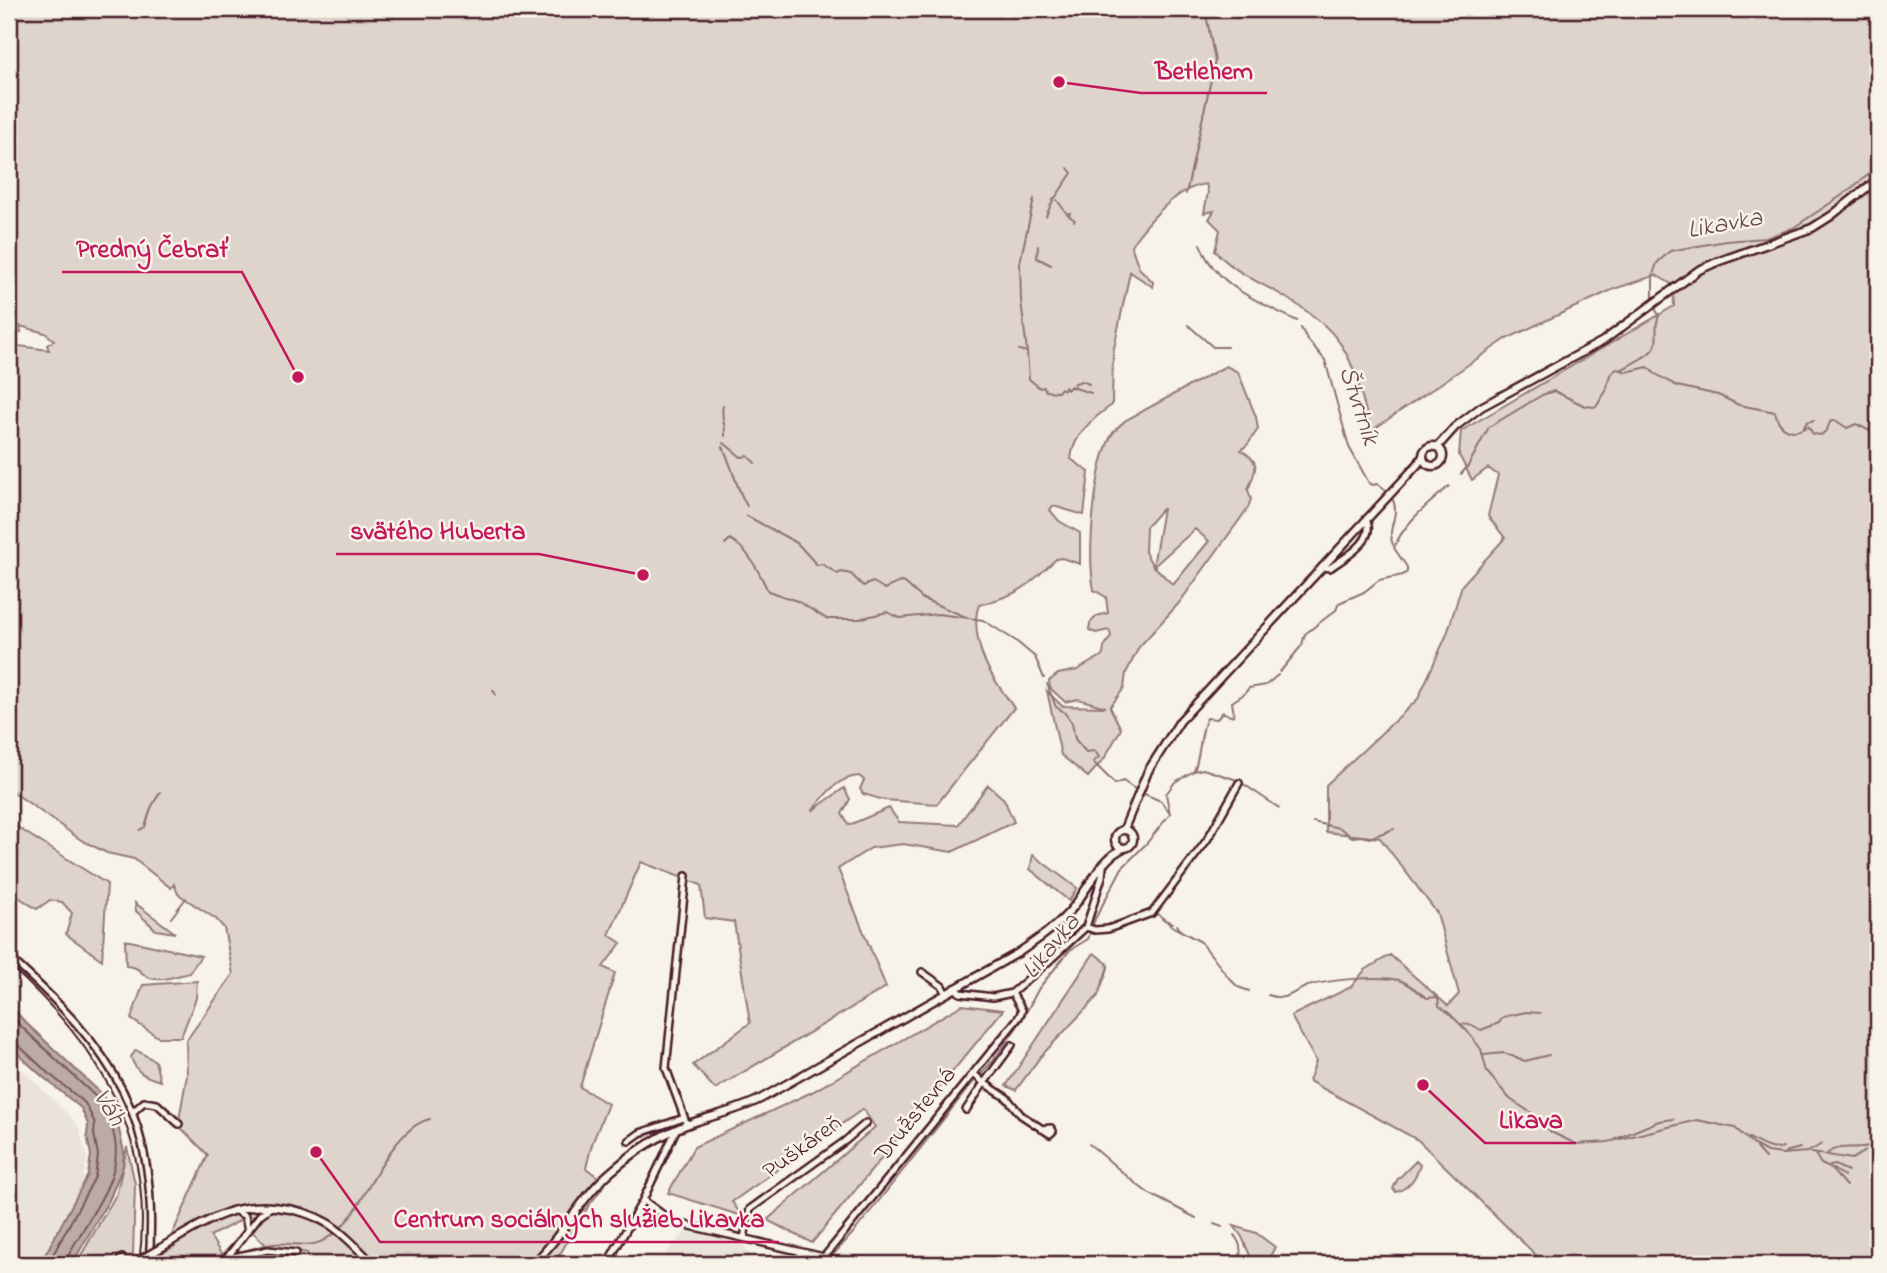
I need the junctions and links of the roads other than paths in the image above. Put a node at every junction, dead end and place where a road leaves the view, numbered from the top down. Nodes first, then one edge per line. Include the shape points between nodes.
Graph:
1 (1878, 179) edge
2 (1452, 431) junction
3 (1434, 447) junction
4 (1442, 454) junction
5 (1423, 456) junction
6 (1431, 466) junction
7 (1407, 476) junction
8 (1366, 519) junction
9 (1322, 568) junction
10 (1239, 783) dead end
11 (1136, 799) junction
12 (1124, 829) junction
13 (1132, 834) junction
14 (1115, 843) junction
15 (1124, 848) junction
16 (1115, 854) junction
17 (1102, 867) junction
18 (687, 876) dead end
19 (1090, 929) junction
20 (9, 957) edge
21 (922, 972) dead end
22 (955, 988) junction
23 (1012, 993) junction
24 (946, 994) junction
25 (1012, 1045) dead end
26 (973, 1073) junction
27 (984, 1083) junction
28 (966, 1110) dead end
29 (133, 1112) junction
30 (685, 1121) junction
31 (866, 1123) dead end
32 (178, 1124) dead end
33 (1041, 1129) dead end
34 (676, 1130) junction
35 (629, 1141) dead end
36 (643, 1200) junction
37 (271, 1207) junction
38 (234, 1210) junction
39 (248, 1231) junction
40 (744, 1238) junction
41 (803, 1252) junction
42 (296, 1253) dead end
43 (824, 1257) junction
44 (122, 1258) dead end
45 (228, 1258) junction
46 (117, 1264) edge
47 (133, 1264) edge
48 (149, 1264) edge
49 (222, 1264) edge
50 (373, 1264) edge
51 (533, 1264) edge
52 (607, 1264) edge
53 (792, 1264) edge
54 (839, 1264) edge

1 - 2 main road via 1816,225 1707,265 1603,341 1497,397
2 - 3 main road
2 - 4 main road
3 - 4 main road
3 - 5 main road
4 - 6 main road via 1440,463
5 - 6 main road
5 - 7 main road
6 - 7 main road
7 - 8 main road
8 - 9 main road
8 - 9 street via 1368,535 1362,543 1330,568
9 - 11 main road via 1180,721 1153,760
10 - 19 street via 1207,840 1153,913 1108,929
11 - 12 main road
11 - 13 main road
12 - 13 main road
12 - 14 main road via 1116,833
13 - 15 main road via 1131,844
14 - 15 main road
14 - 16 main road
15 - 16 main road
16 - 17 main road
17 - 19 street
17 - 22 main road via 1070,911 1047,933
18 - 30 street via 666,1068
19 - 23 street
20 - 29 street via 74,1020 107,1060
21 - 24 street
22 - 23 street via 960,993 993,997
22 - 24 main road
23 - 26 street, Družstevná via 1022,1010 1019,1017
24 - 30 main road via 758,1100 729,1112
25 - 27 street
26 - 27 street
26 - 43 street, Družstevná
27 - 28 street
27 - 33 street
29 - 32 street via 144,1102 157,1104
29 - 48 street via 151,1192
30 - 34 main road
30 - 35 street via 640,1133
31 - 40 street, Puškáreň via 750,1209
34 - 36 street
34 - 51 main road via 637,1152 599,1182
36 - 40 street via 674,1222
36 - 52 street
37 - 38 main road
37 - 39 street
37 - 50 main road via 311,1215 334,1227
38 - 39 street via 245,1216
38 - 47 main road, bridge
39 - 45 street
40 - 41 street
41 - 43 street
41 - 53 street
42 - 45 street via 268,1250
43 - 54 street
44 - 46 street
45 - 49 street

